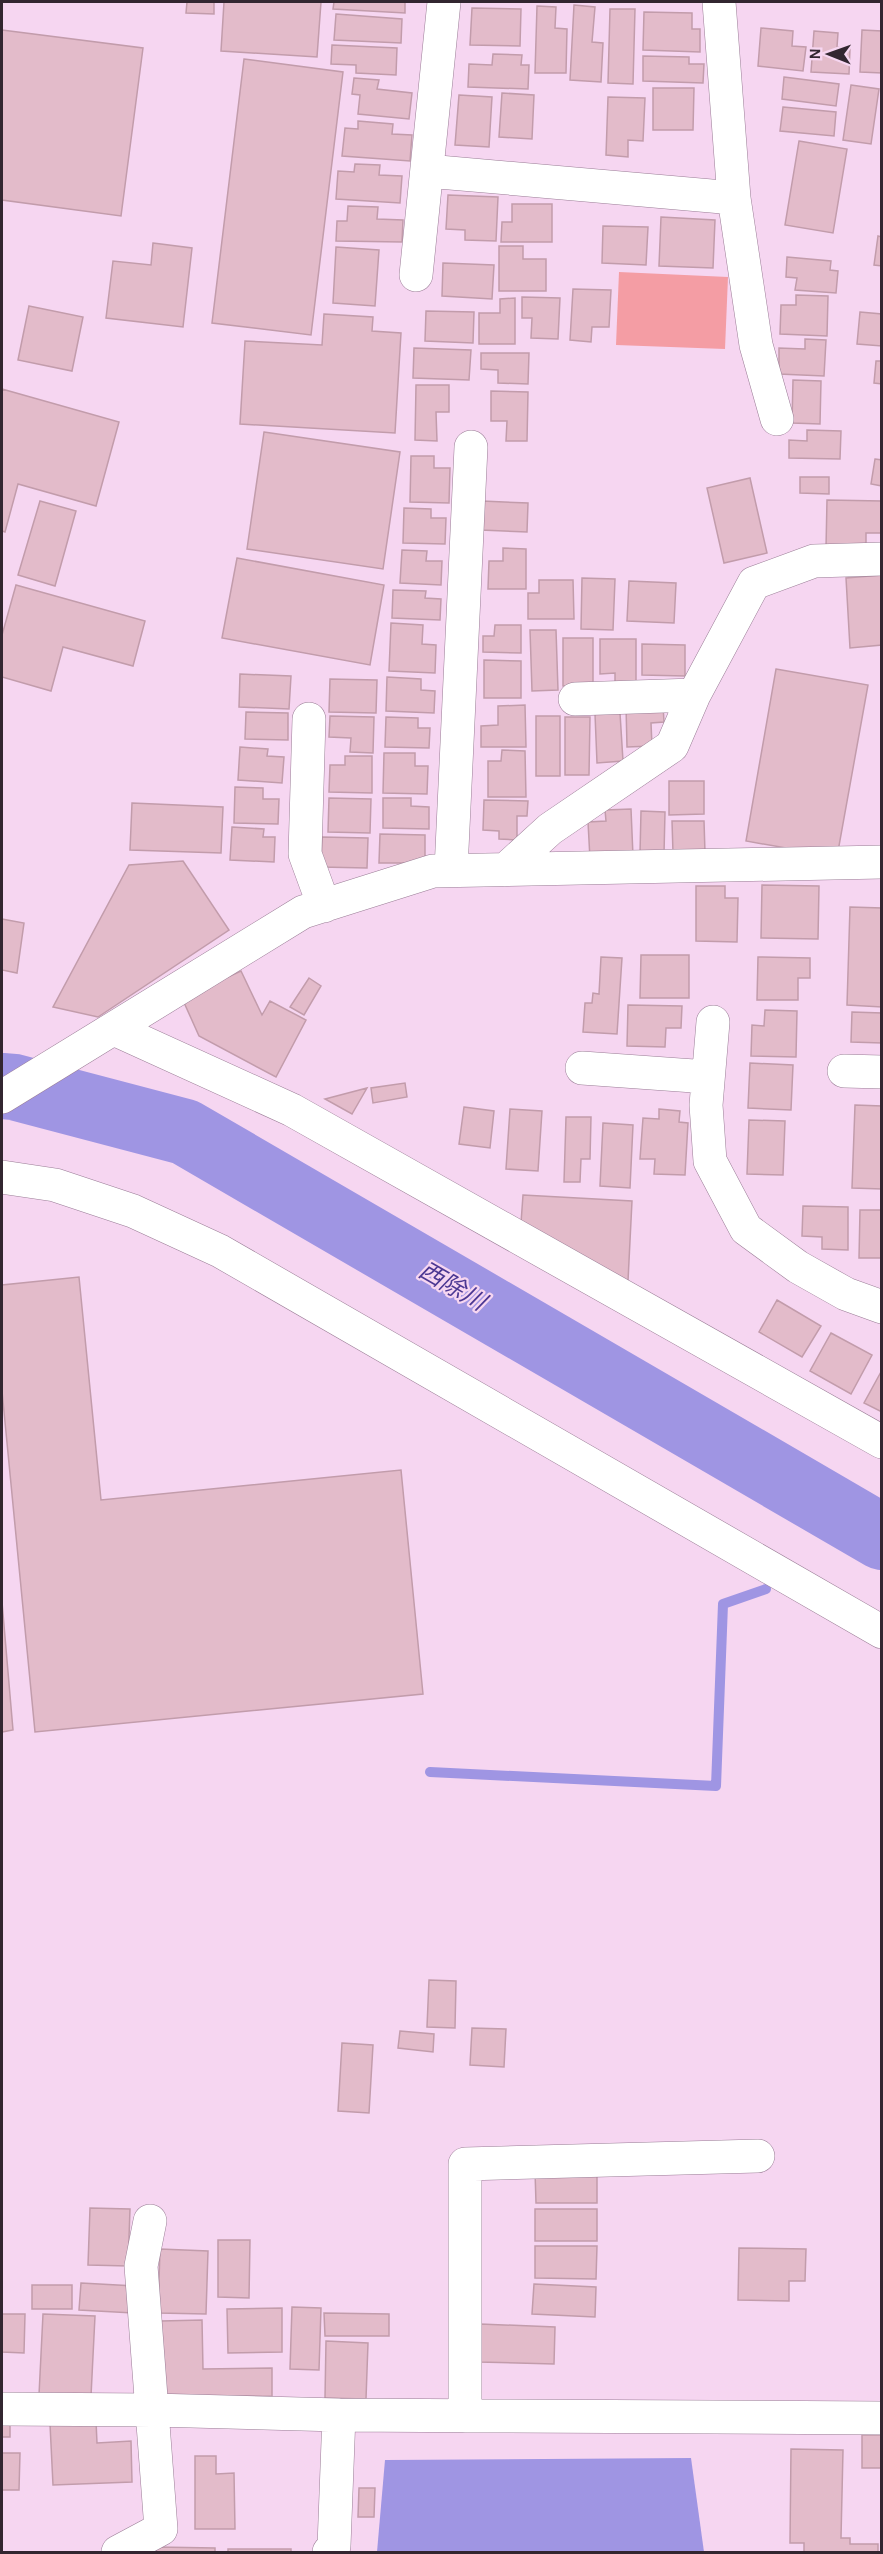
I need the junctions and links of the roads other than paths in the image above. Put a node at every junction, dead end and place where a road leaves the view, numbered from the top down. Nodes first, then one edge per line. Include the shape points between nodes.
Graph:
1 (444, 2) edge
2 (719, 2) edge
3 (427, 171) junction
4 (734, 198) junction
5 (416, 275) dead end
6 (777, 419) dead end
7 (471, 447) dead end
8 (882, 559) edge
9 (694, 695) junction
10 (575, 699) dead end
11 (309, 719) dead end
12 (882, 862) edge
13 (451, 870) junction
14 (505, 870) junction
15 (324, 906) junction
16 (713, 1022) dead end
17 (107, 1033) junction
18 (582, 1068) dead end
19 (843, 1071) dead end
20 (882, 1072) edge
21 (708, 1077) junction
22 (2, 1097) edge
23 (2, 1177) edge
24 (882, 1307) edge
25 (882, 1442) edge
26 (882, 1632) edge
27 (759, 2156) dead end
28 (150, 2221) dead end
29 (2, 2409) edge
30 (153, 2410) junction
31 (339, 2415) junction
32 (465, 2416) junction
33 (882, 2418) edge
34 (118, 2553) edge
35 (329, 2553) edge

1 - 3 street
2 - 4 street
3 - 4 street
3 - 5 street
4 - 6 street via 756,345
7 - 13 street
8 - 9 street via 814,561 754,583
9 - 10 street
9 - 14 street via 672,746 550,829
11 - 15 street via 304,854
12 - 14 street
13 - 14 street
13 - 15 street via 433,871
15 - 17 street via 303,912
16 - 21 street
17 - 22 street
17 - 25 street via 291,1110
18 - 21 street
19 - 20 street
21 - 24 street via 710,1161 746,1229 807,1273 846,1294
23 - 26 street via 55,1185 121,1207 220,1251
27 - 32 street via 465,2164
28 - 30 street via 141,2266
29 - 30 street
30 - 31 street
30 - 34 street via 161,2529
31 - 32 street
31 - 35 street via 334,2546
32 - 33 street

